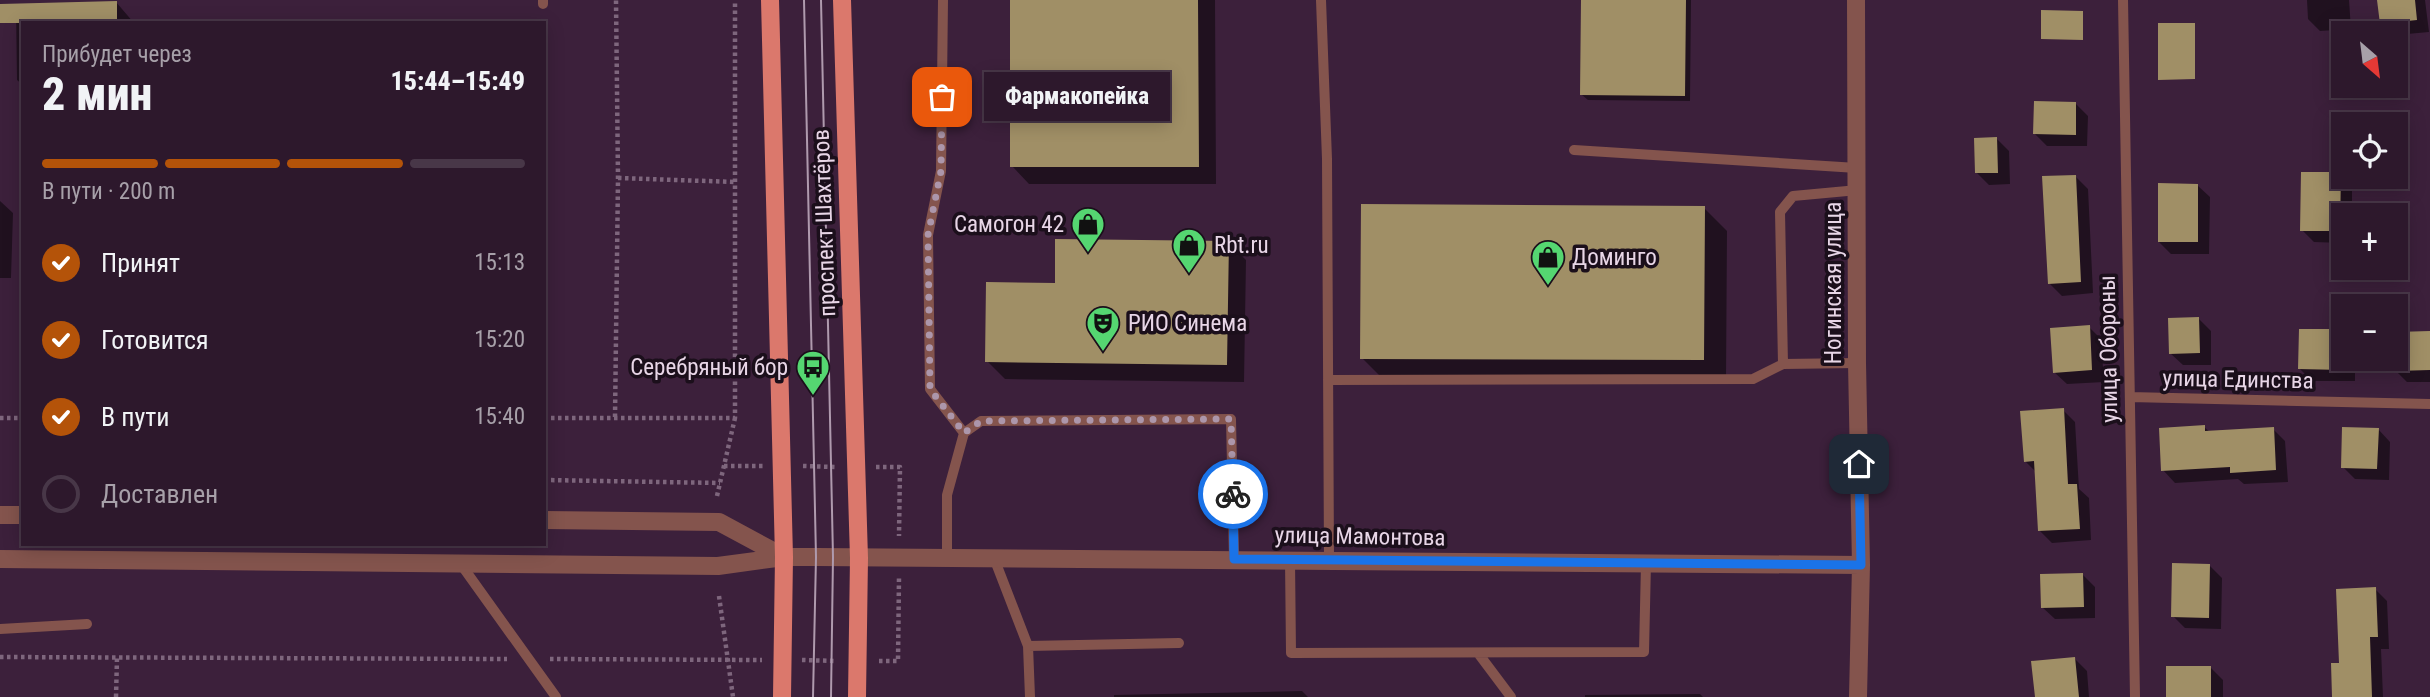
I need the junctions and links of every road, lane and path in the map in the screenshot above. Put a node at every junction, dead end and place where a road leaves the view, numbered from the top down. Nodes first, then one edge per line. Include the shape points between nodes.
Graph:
1 (616, 0) edge
2 (735, 0) edge
3 (770, 0) edge
4 (842, 0) edge
5 (943, 0) edge
6 (1321, 0) edge
7 (1856, 0) edge
8 (2123, 0) edge
9 (1574, 150) dead end
10 (1857, 168) junction
11 (618, 178) junction
12 (735, 182) junction
13 (1858, 190) junction
14 (1857, 363) junction
15 (1783, 364) junction
16 (1328, 380) junction
17 (2130, 397) junction
18 (2430, 404) edge
19 (615, 417) junction
20 (0, 418) edge
21 (21, 418) edge
22 (546, 418) edge
23 (735, 418) junction
24 (964, 433) junction
25 (724, 466) junction
26 (781, 466) junction
27 (856, 467) junction
28 (546, 480) edge
29 (720, 483) junction
30 (717, 496) dead end
31 (0, 515) edge
32 (21, 515) edge
33 (546, 520) edge
34 (784, 557) junction
35 (947, 557) junction
36 (859, 558) junction
37 (899, 558) junction
38 (994, 558) junction
39 (0, 559) edge
40 (1234, 559) junction
41 (1290, 560) junction
42 (1329, 560) junction
43 (460, 563) junction
44 (1646, 563) junction
45 (1861, 565) junction
46 (719, 596) dead end
47 (87, 624) dead end
48 (0, 629) edge
49 (1179, 643) dead end
50 (1028, 646) junction
51 (1478, 653) junction
52 (0, 657) edge
53 (117, 657) junction
54 (529, 659) junction
55 (727, 660) junction
56 (782, 660) junction
57 (858, 661) junction
58 (116, 697) edge
59 (556, 697) edge
60 (733, 697) edge
61 (782, 697) edge
62 (858, 697) edge
63 (1030, 697) edge
64 (1511, 697) edge
65 (1858, 697) edge
66 (2135, 697) edge

1 - 11 path
2 - 12 path
3 - 26 main road, проспект Шахтёров
4 - 27 main road, проспект Шахтёров
5 - 24 lane via 941,171 928,235 930,389
6 - 16 lane
7 - 10 street, Ногинская улица
8 - 17 lane, улица Обороны
9 - 10 lane
10 - 13 street, Ногинская улица
11 - 12 path
11 - 19 path
12 - 23 path
13 - 14 street, Ногинская улица
13 - 15 lane via 1793,196 1780,212
14 - 15 lane
14 - 45 street, Ногинская улица
15 - 16 lane via 1753,379
16 - 42 lane
17 - 18 lane, улица Единства
17 - 66 lane, улица Обороны
19 - 22 path
19 - 23 path
20 - 21 path
23 - 25 path
24 - 35 lane via 947,495
24 - 40 lane via 981,421 1231,419
25 - 26 path
25 - 29 path
26 - 27 path
26 - 34 main road, проспект Шахтёров
27 - 36 main road, проспект Шахтёров
27 - 37 path via 900,467
28 - 29 path
29 - 30 path
31 - 32 street
33 - 34 street via 719,522
34 - 36 street, улица Мамонтова
34 - 43 street, улица Мамонтова via 718,566
34 - 56 main road, проспект Шахтёров
35 - 37 street, улица Мамонтова
35 - 38 street, улица Мамонтова
36 - 37 street, улица Мамонтова
36 - 57 main road, проспект Шахтёров
37 - 57 path via 898,661
38 - 40 street, улица Мамонтова
38 - 50 lane
39 - 43 street, улица Мамонтова
40 - 41 street, улица Мамонтова
41 - 42 street, улица Мамонтова
41 - 51 lane via 1291,653
42 - 44 street, улица Мамонтова
43 - 54 lane
44 - 45 street, улица Мамонтова
44 - 51 lane via 1644,652
45 - 65 street, Ногинская улица
46 - 55 path
47 - 48 lane
49 - 50 lane
50 - 63 lane
51 - 64 lane
52 - 53 path
53 - 54 path
53 - 58 path
54 - 55 path
54 - 59 lane
55 - 56 path
55 - 60 path
56 - 57 path
56 - 61 main road, проспект Шахтёров
57 - 62 main road, проспект Шахтёров

